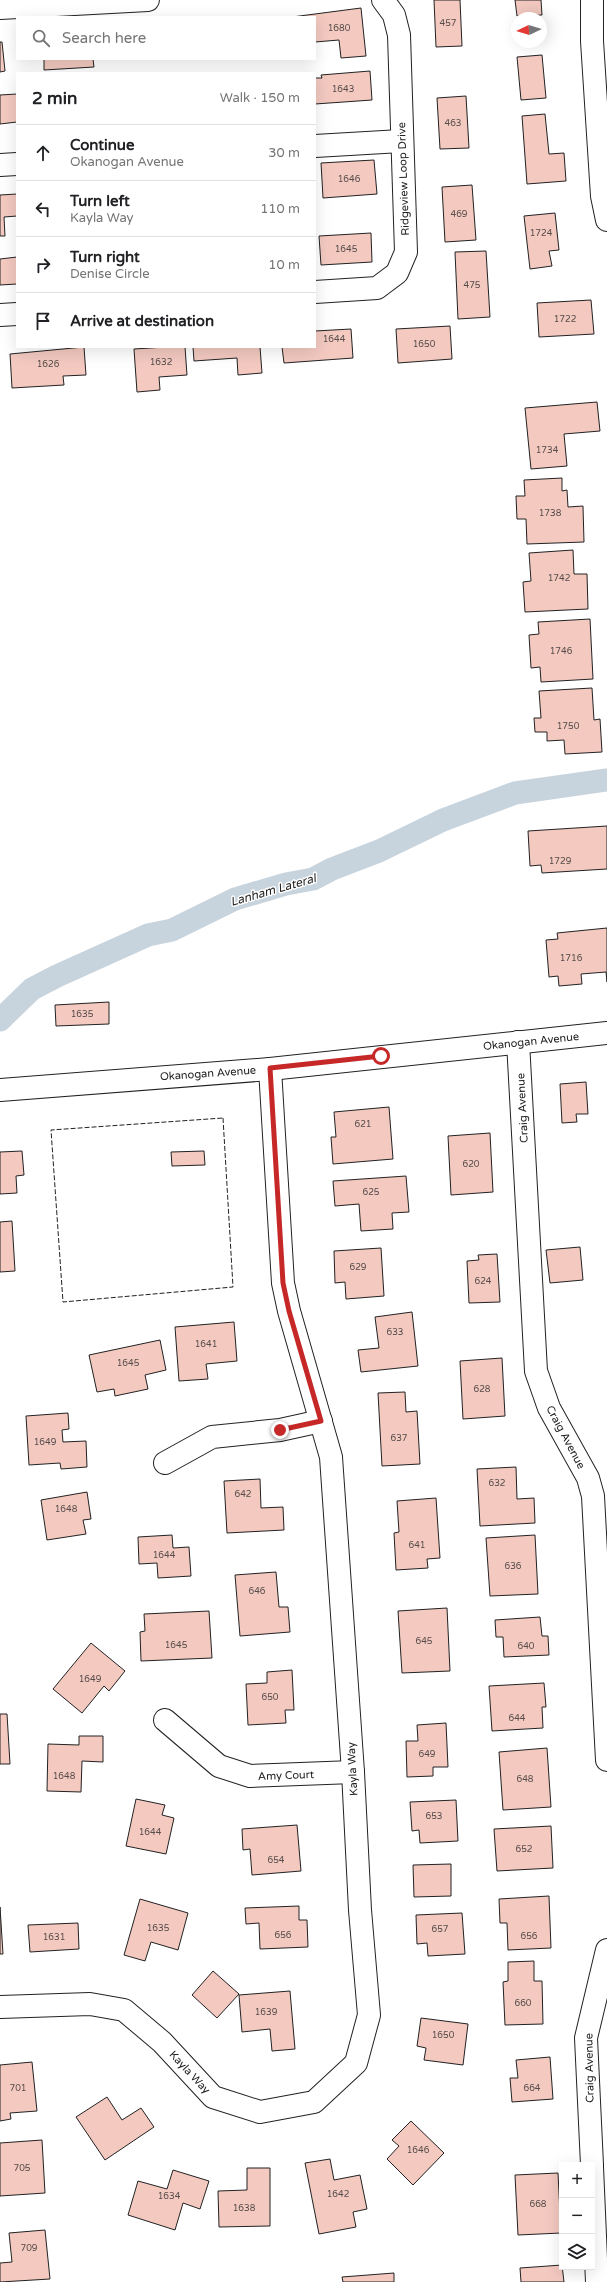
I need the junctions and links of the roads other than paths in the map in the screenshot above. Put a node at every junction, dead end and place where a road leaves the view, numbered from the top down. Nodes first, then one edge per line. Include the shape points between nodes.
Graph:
1 (148, 0) edge
2 (383, 0) edge
3 (592, 0) edge
4 (0, 8) edge
5 (401, 141) junction
6 (316, 146) edge
7 (16, 164) edge
8 (0, 165) edge
9 (607, 220) edge
10 (316, 292) edge
11 (16, 314) edge
12 (0, 315) edge
13 (607, 1033) edge
14 (518, 1042) junction
15 (270, 1068) junction
16 (0, 1090) edge
17 (321, 1421) junction
18 (165, 1463) dead end
19 (600, 1496) edge
20 (165, 1720) dead end
21 (607, 1760) edge
22 (353, 1772) junction
23 (607, 1950) edge
24 (0, 2007) edge
25 (592, 2162) edge
26 (593, 2198) edge
27 (597, 2282) edge

1 - 4 street
2 - 5 street, Ridgeview Loop Drive via 394,14 399,35
3 - 9 street via 592,41 602,196
5 - 6 street
5 - 10 street, Ridgeview Loop Drive via 406,252 397,273 377,288
7 - 8 street
11 - 12 street
13 - 14 street, Okanogan Avenue
14 - 15 street, Okanogan Avenue
14 - 19 street, Craig Avenue via 536,1371 549,1408
15 - 16 street, Okanogan Avenue
15 - 17 street, Kayla Way via 283,1283
17 - 18 street via 280,1430 212,1437
17 - 22 street, Kayla Way via 331,1464
19 - 21 street, Craig Avenue
20 - 22 street, Amy Court via 219,1766 250,1776
22 - 24 street, Kayla Way via 360,1910 369,2015 356,2063 314,2102 260,2112 213,2097 162,2042 124,2010 90,2004
23 - 25 street, Craig Avenue via 586,2038
26 - 27 street, Craig Avenue

